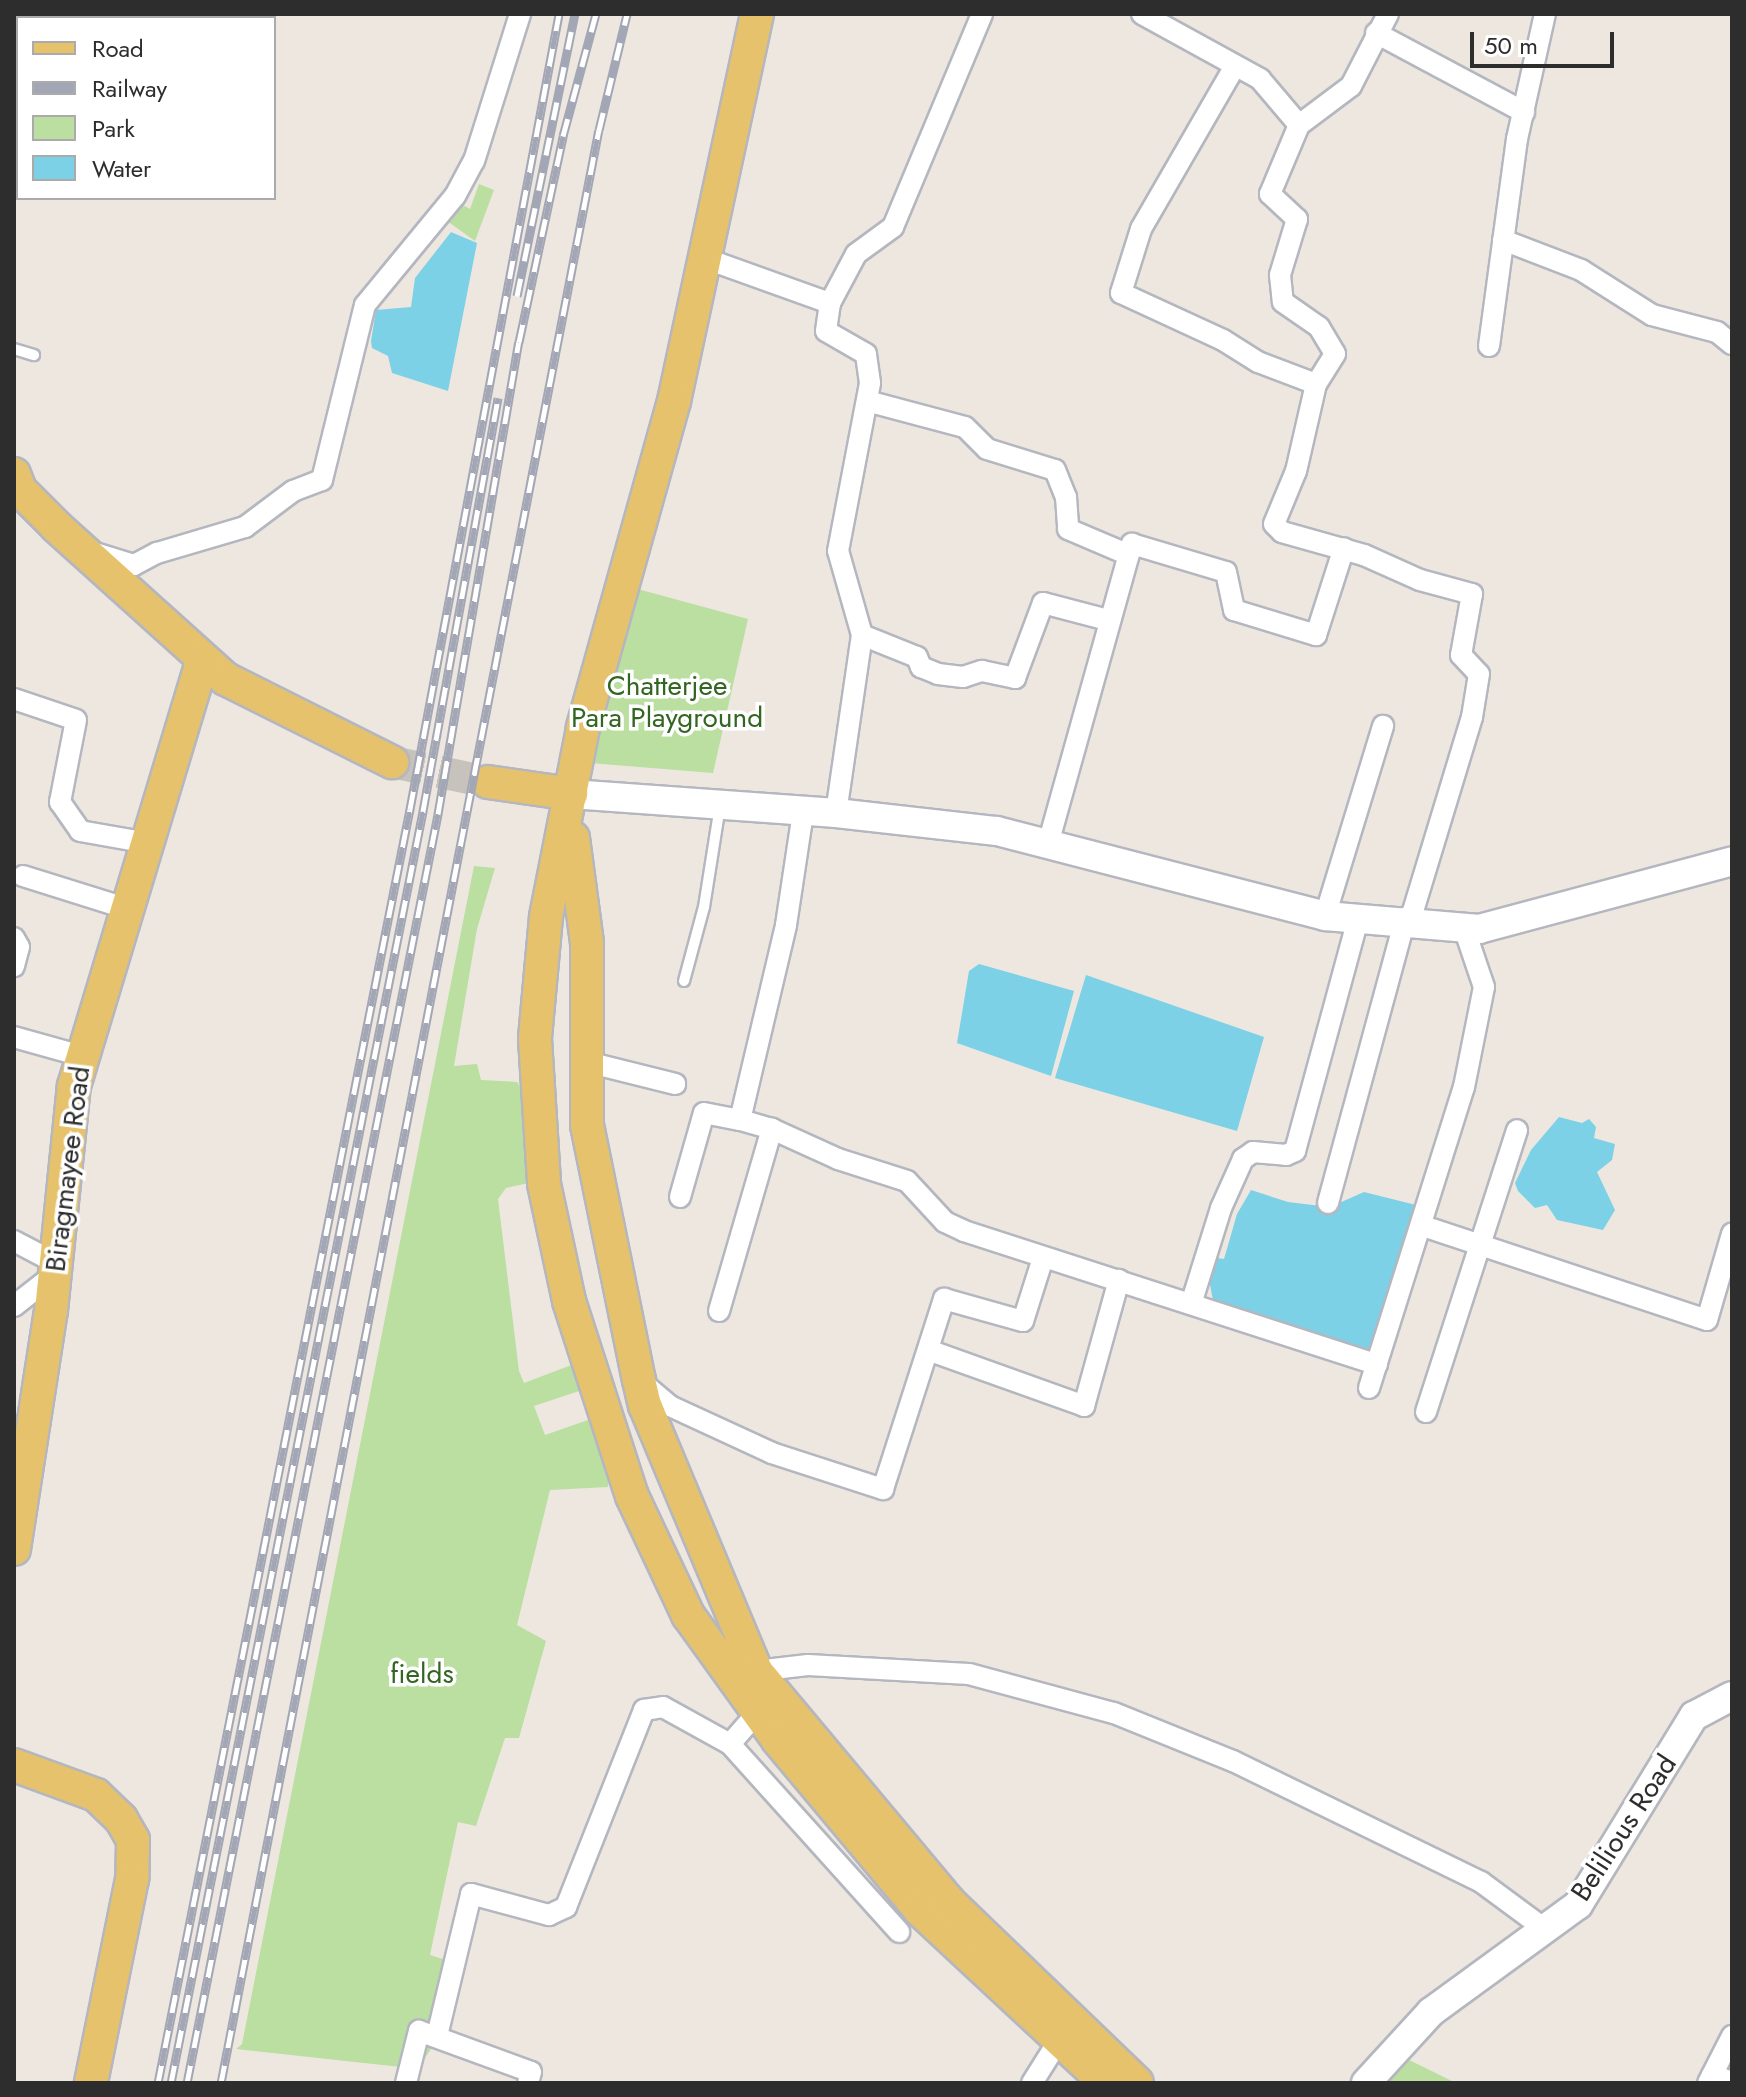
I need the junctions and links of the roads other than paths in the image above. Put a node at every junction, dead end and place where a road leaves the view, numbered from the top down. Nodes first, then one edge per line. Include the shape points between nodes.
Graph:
1 (520, 14) edge
2 (757, 14) edge
3 (982, 14) edge
4 (1142, 14) edge
5 (1388, 14) edge
6 (1545, 14) edge
7 (1376, 33) junction
8 (1235, 66) junction
9 (1524, 112) junction
10 (1299, 125) junction
11 (1503, 240) junction
12 (704, 258) junction
13 (830, 303) junction
14 (1732, 344) edge
15 (1489, 346) dead end
16 (14, 349) edge
17 (34, 355) dead end
18 (1316, 384) junction
19 (867, 401) junction
20 (16, 484) edge
21 (81, 548) junction
22 (1344, 548) junction
23 (1129, 555) junction
24 (1108, 620) junction
25 (862, 635) junction
26 (203, 660) junction
27 (14, 699) edge
28 (1383, 726) dead end
29 (392, 762) tunnel mouth
30 (488, 782) tunnel mouth
31 (720, 804) junction
32 (570, 805) junction
33 (803, 812) junction
34 (836, 813) junction
35 (149, 843) junction
36 (1048, 844) junction
37 (1732, 861) edge
38 (23, 876) dead end
39 (128, 909) junction
40 (1325, 916) junction
41 (1358, 919) junction
42 (1400, 922) junction
43 (1464, 928) junction
44 (14, 938) edge
45 (14, 966) edge
46 (684, 981) dead end
47 (14, 1037) edge
48 (82, 1056) junction
49 (587, 1062) junction
50 (675, 1084) dead end
51 (740, 1120) junction
52 (772, 1129) junction
53 (1517, 1130) dead end
54 (680, 1197) dead end
55 (1328, 1203) dead end
56 (1423, 1226) junction
57 (14, 1241) edge
58 (1730, 1245) edge
59 (1478, 1246) junction
60 (1043, 1258) junction
61 (55, 1268) junction
62 (1119, 1280) junction
63 (1191, 1304) junction
64 (14, 1306) edge
65 (719, 1311) dead end
66 (928, 1350) junction
67 (1377, 1364) junction
68 (639, 1380) junction
69 (1369, 1388) dead end
70 (1426, 1412) dead end
71 (14, 1549) edge
72 (756, 1671) junction
73 (1732, 1696) edge
74 (757, 1713) junction
75 (730, 1744) junction
76 (14, 1765) edge
77 (1546, 1930) junction
78 (899, 1932) dead end
79 (437, 2036) junction
80 (1732, 2036) edge
81 (1059, 2040) junction
82 (1710, 2079) edge
83 (1732, 2082) edge
84 (91, 2083) edge
85 (406, 2083) edge
86 (528, 2083) edge
87 (1032, 2083) edge
88 (1106, 2083) edge
89 (1137, 2083) edge
90 (1366, 2083) edge

1 - 21 street via 474,161 455,196 365,305 322,480 293,491 245,527 134,565
2 - 12 main road
3 - 13 street via 893,227 856,254
4 - 8 street
5 - 7 street
6 - 9 street
7 - 9 street
7 - 10 street via 1351,86
8 - 10 street via 1260,79
8 - 18 street via 1141,229 1121,293 1258,362
9 - 11 street
10 - 18 street via 1270,194 1297,219 1280,275 1283,302 1319,327 1335,354
11 - 14 street via 1581,270 1652,315 1717,332
11 - 15 street via 1501,288
12 - 13 street
12 - 32 main road via 674,401 583,728
13 - 19 street via 826,331 866,354
16 - 17 lane
18 - 22 street via 1296,471 1274,524 1282,532
19 - 23 street via 965,427 987,449 1055,470 1066,497 1068,529
19 - 25 street via 838,551
20 - 21 main road
21 - 26 main road
22 - 23 street via 1316,635 1234,610 1226,572 1132,544
22 - 42 street via 1472,594 1461,655 1479,674 1472,717 1412,915
23 - 24 street
24 - 25 street via 1043,603 1015,678 982,671 963,677 938,674 921,667 917,657
24 - 36 street via 1094,692
25 - 34 street
26 - 29 main road via 226,679
26 - 35 main road, Biragmayee Road
27 - 35 street via 76,720 60,802 80,831
28 - 40 street
30 - 32 main road
31 - 32 main road
31 - 33 main road
31 - 46 lane via 704,907
32 - 49 main road via 587,943
32 - 74 main road via 546,917 535,1039 544,1184 569,1301 632,1496 688,1615
33 - 34 main road
33 - 51 street via 786,925
34 - 36 main road via 997,831
35 - 39 main road, Biragmayee Road
36 - 40 main road
37 - 43 main road via 1479,929
38 - 39 street
39 - 48 main road, Biragmayee Road
40 - 41 main road
41 - 42 main road
41 - 63 street via 1295,1151 1253,1152 1243,1159 1221,1208
42 - 43 main road
42 - 55 street
43 - 56 street via 1484,987 1464,1087
44 - 45 street via 19,947
47 - 48 street
48 - 61 main road, Biragmayee Road via 74,1086
49 - 50 street
49 - 68 main road via 587,1125
51 - 52 street
51 - 54 street via 704,1113
52 - 60 street via 838,1159 907,1181 945,1222
52 - 65 street
53 - 59 street
56 - 59 street
56 - 67 street
57 - 61 street
58 - 59 street via 1707,1320
59 - 70 street
60 - 62 street
60 - 66 street via 1023,1321 944,1299
61 - 64 street
61 - 71 main road, Biragmayee Road
62 - 63 street
62 - 66 street via 1084,1406
63 - 67 street
66 - 68 street via 883,1489 772,1453 670,1406
67 - 69 street
68 - 72 main road
72 - 77 street via 808,1665 969,1674 1114,1713 1233,1761 1481,1882
72 - 89 main road via 948,1901
73 - 77 main road, Belilious Road via 1694,1716 1578,1905
74 - 75 street
74 - 81 main road via 920,1910
75 - 78 street
75 - 79 street via 663,1707 644,1710 566,1907 549,1915 471,1894
76 - 84 main road via 96,1795 121,1819 133,1840 132,1879
77 - 90 main road, Belilious Road via 1431,2012
79 - 85 street via 419,2031
79 - 86 street via 531,2072
80 - 82 street
81 - 87 street
81 - 88 main road
82 - 83 street

